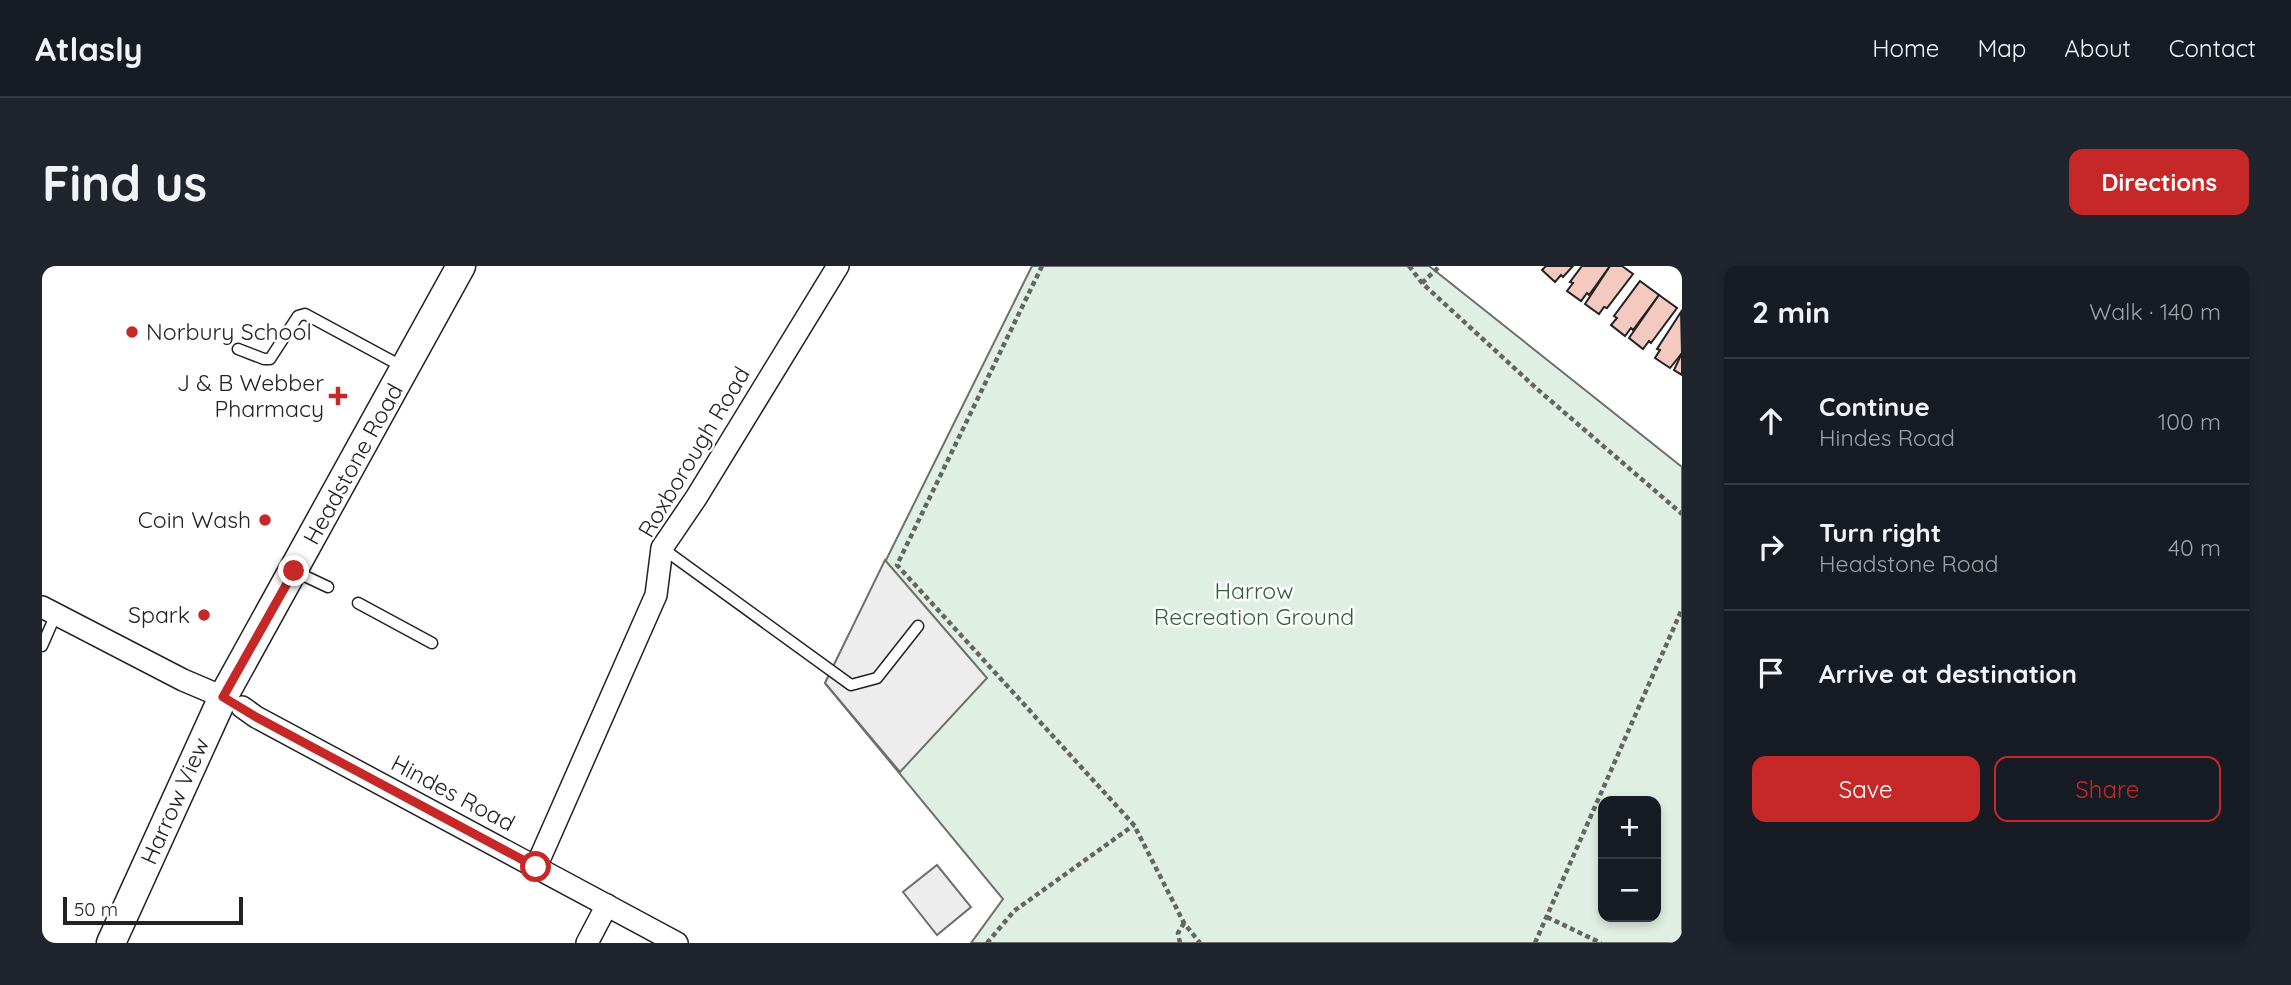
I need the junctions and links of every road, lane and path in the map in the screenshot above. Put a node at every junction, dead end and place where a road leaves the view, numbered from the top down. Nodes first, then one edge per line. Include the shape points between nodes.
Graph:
1 (461, 266) edge
2 (838, 266) edge
3 (1042, 266) edge
4 (1409, 266) edge
5 (1440, 266) edge
6 (1422, 283) junction
7 (238, 349) dead end
8 (405, 368) junction
9 (1682, 514) edge
10 (662, 548) junction
11 (294, 571) junction
12 (328, 587) dead end
13 (358, 603) dead end
14 (1682, 610) edge
15 (49, 611) edge
16 (918, 626) dead end
17 (432, 643) dead end
18 (42, 646) edge
19 (233, 702) junction
20 (1135, 825) junction
21 (536, 867) junction
22 (607, 905) junction
23 (1547, 917) junction
24 (1184, 923) junction
25 (110, 943) edge
26 (587, 943) edge
27 (677, 943) edge
28 (987, 943) edge
29 (1180, 943) edge
30 (1200, 943) edge
31 (1535, 943) edge
32 (1601, 943) edge

1 - 8 street, Headstone Road
2 - 10 street, Roxborough Road
3 - 20 path via 897,565
4 - 6 path
5 - 6 path
6 - 9 path
7 - 8 lane via 270,359 298,316 305,314
8 - 11 street, Headstone Road
10 - 16 lane via 851,685 877,678
10 - 21 street, Roxborough Road via 656,595
11 - 12 lane
11 - 19 street, Headstone Road
13 - 17 lane
14 - 23 path
15 - 18 lane
15 - 19 street, Hindes Road
19 - 21 street, Hindes Road
19 - 25 street, Harrow View
20 - 24 path
20 - 28 path via 1014,911
21 - 22 street, Hindes Road
22 - 26 street
22 - 27 street, Hindes Road
23 - 31 path
23 - 32 path
24 - 29 path via 1178,933
24 - 30 path

